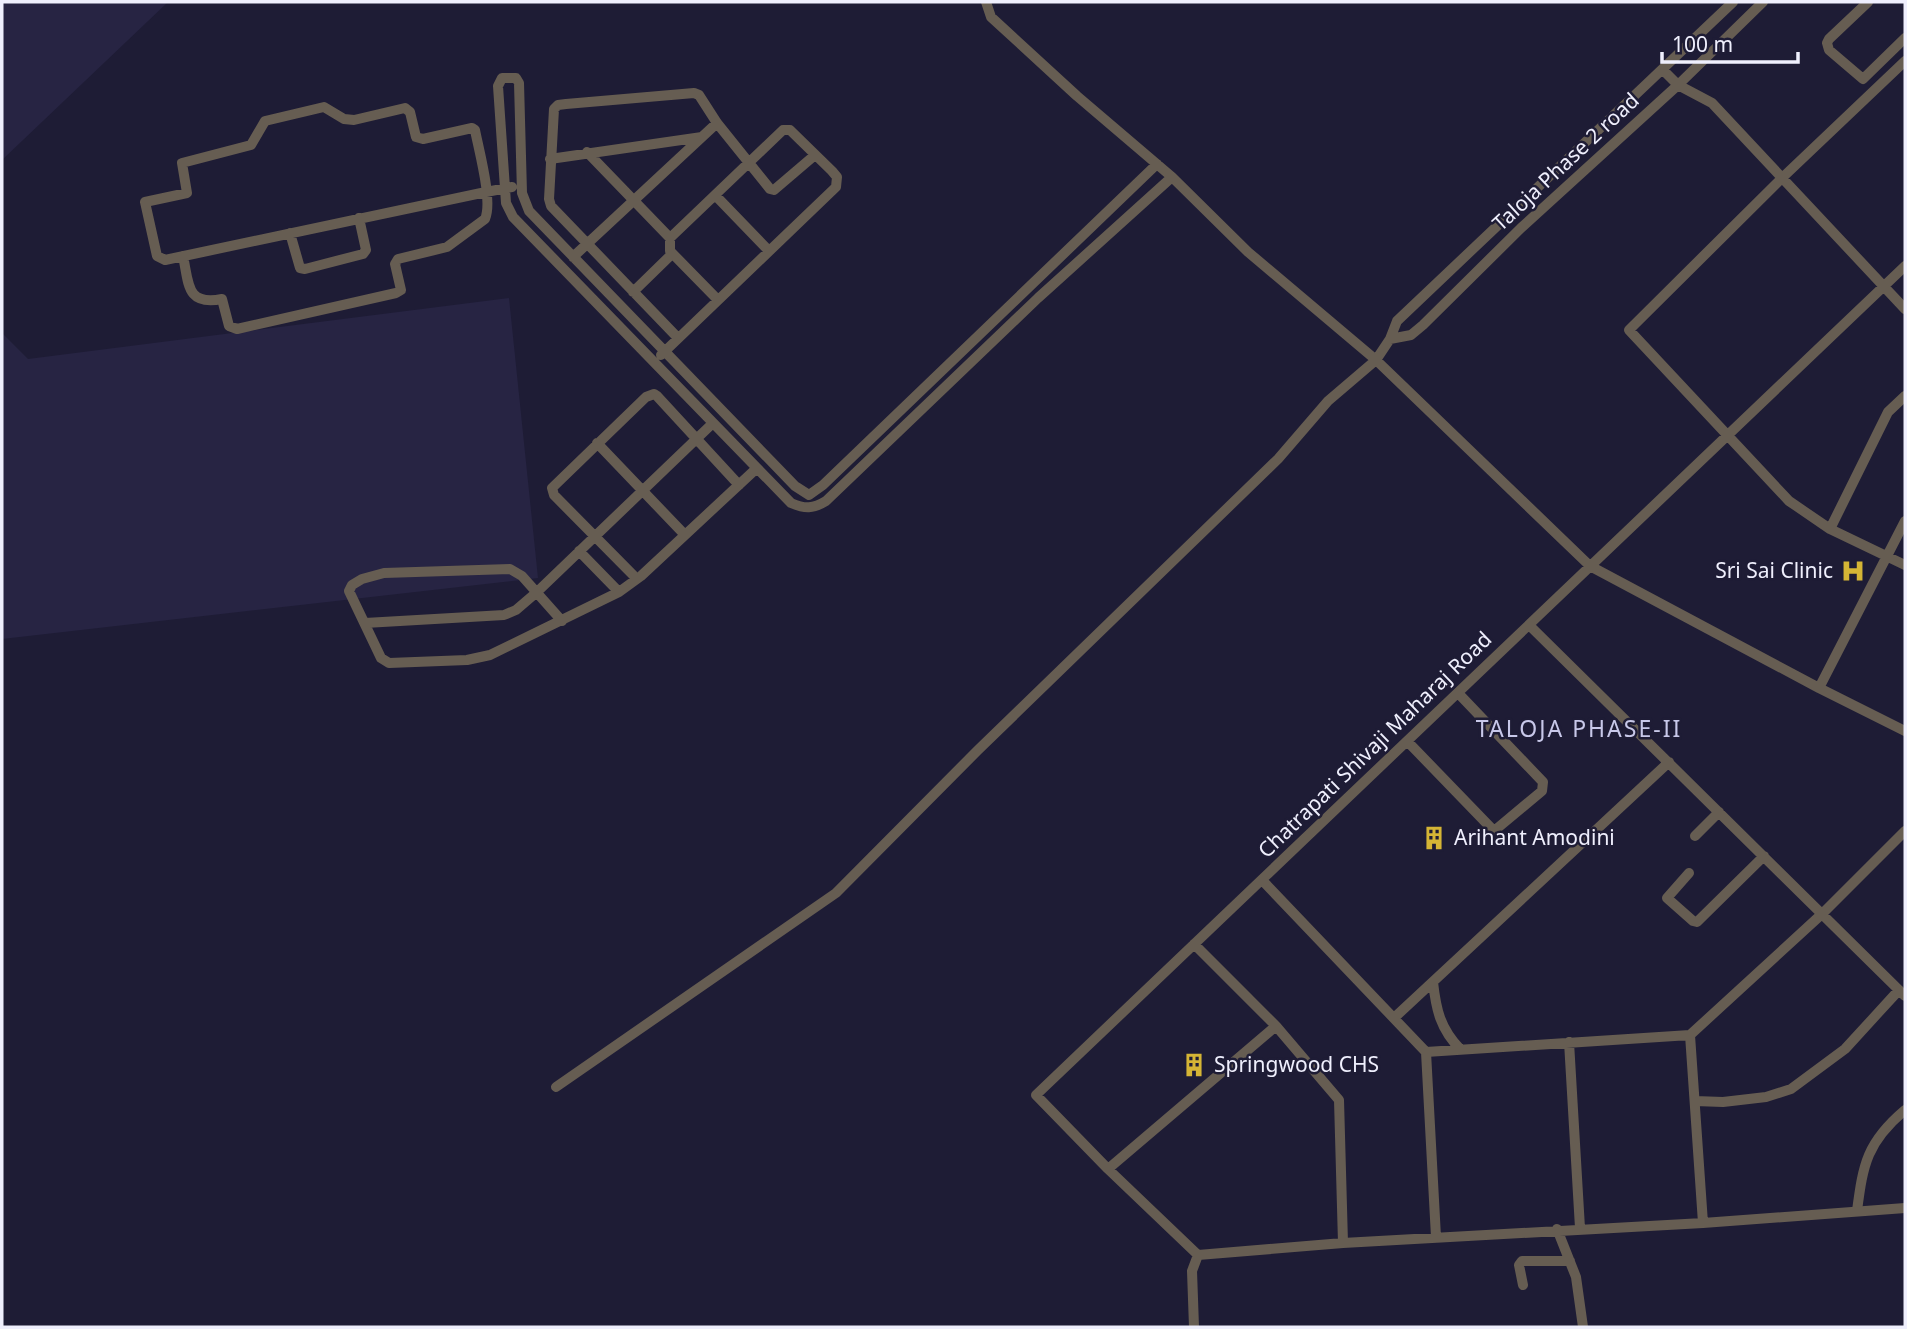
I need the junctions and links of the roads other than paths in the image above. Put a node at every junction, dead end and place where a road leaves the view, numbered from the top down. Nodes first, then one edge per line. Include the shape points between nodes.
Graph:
1 (986, 2) edge
2 (1733, 2) edge
3 (1762, 2) edge
4 (1868, 2) edge
5 (1905, 38) edge
6 (1887, 56) junction
7 (1902, 65) edge
8 (1663, 70) junction
9 (1678, 85) junction
10 (520, 110) junction
11 (500, 112) junction
12 (717, 122) junction
13 (702, 136) junction
14 (587, 152) junction
15 (816, 155) junction
16 (550, 159) junction
17 (750, 162) junction
18 (1157, 164) junction
19 (1172, 177) junction
20 (1782, 178) junction
21 (522, 186) junction
22 (505, 187) junction
23 (486, 192) junction
24 (715, 195) junction
25 (634, 200) junction
26 (359, 218) junction
27 (290, 233) junction
28 (670, 239) junction
29 (587, 244) junction
30 (769, 251) junction
31 (672, 254) junction
32 (183, 256) junction
33 (573, 257) junction
34 (1905, 266) edge
35 (1884, 287) junction
36 (634, 292) junction
37 (718, 300) junction
38 (1905, 309) edge
39 (678, 338) junction
40 (1390, 340) junction
41 (664, 352) junction
42 (1376, 360) junction
43 (654, 362) junction
44 (1905, 396) edge
45 (713, 423) junction
46 (1729, 437) junction
47 (696, 438) junction
48 (597, 443) junction
49 (757, 468) junction
50 (739, 485) junction
51 (641, 490) junction
52 (809, 495) junction
53 (810, 508) junction
54 (1905, 521) edge
55 (1830, 529) junction
56 (594, 536) junction
57 (685, 536) junction
58 (579, 551) junction
59 (1888, 556) junction
60 (1905, 565) edge
61 (1590, 566) junction
62 (636, 579) junction
63 (537, 592) junction
64 (619, 592) junction
65 (562, 621) junction
66 (365, 623) junction
67 (1529, 625) junction
68 (1819, 688) junction
69 (1458, 693) junction
70 (1905, 731) edge
71 (1407, 741) junction
72 (1669, 762) junction
73 (1719, 812) junction
74 (1905, 831) edge
75 (1695, 836) dead end
76 (1764, 856) junction
77 (1689, 873) dead end
78 (1262, 880) junction
79 (1823, 913) junction
80 (1194, 944) junction
81 (1433, 982) junction
82 (1902, 993) edge
83 (1394, 1018) junction
84 (1276, 1027) junction
85 (1690, 1035) junction
86 (1569, 1042) junction
87 (1461, 1049) junction
88 (1426, 1052) junction
89 (556, 1087) dead end
90 (1695, 1101) junction
91 (1905, 1110) edge
92 (1108, 1169) junction
93 (1905, 1208) edge
94 (1857, 1211) junction
95 (1703, 1223) junction
96 (1580, 1228) junction
97 (1558, 1229) junction
98 (1436, 1237) junction
99 (1343, 1243) junction
100 (1198, 1255) junction
101 (1570, 1261) junction
102 (1523, 1285) dead end
103 (1194, 1327) edge
104 (1583, 1327) edge

1 - 18 street via 991,17
2 - 8 street, Taloja Phase 2 road
3 - 9 street, Taloja Phase 2 road
4 - 6 street via 1829,39 1828,47 1861,78
5 - 6 street
6 - 7 street
7 - 20 street
8 - 9 street
8 - 40 street, Taloja Phase 2 road via 1398,321
9 - 20 street via 1712,103
9 - 40 street, Taloja Phase 2 road via 1417,330
10 - 11 street
10 - 11 street via 519,83 509,77 498,82
10 - 21 street
11 - 22 street
12 - 13 street
12 - 16 street via 699,95 688,92 558,105 552,117
12 - 17 street
13 - 14 street
13 - 25 street
14 - 16 street
14 - 25 street
15 - 17 street via 787,130
15 - 17 street via 774,190
15 - 30 street via 837,177 836,187
16 - 29 street via 551,206
17 - 24 street
18 - 19 street
18 - 52 street
19 - 42 street via 1248,252
19 - 53 street via 826,501
20 - 35 street
20 - 46 street via 1629,330
21 - 22 street
21 - 33 street via 529,211
22 - 23 street
22 - 43 street via 513,217
23 - 26 street
23 - 32 street via 485,219 455,243 398,259 401,290 396,293 237,329 229,326 222,299 206,302 194,296
23 - 32 street via 472,128 424,139 416,137 405,108 354,120 324,107 265,121 251,145 182,163 187,193 145,202 157,256 165,260
24 - 28 street
24 - 30 street
25 - 28 street
25 - 29 street
26 - 27 street
26 - 27 street via 363,254 305,269 297,264
27 - 32 street
28 - 31 street
29 - 33 street
29 - 36 street
30 - 37 street
31 - 36 street
31 - 37 street
33 - 41 street
34 - 35 street, Chatrapati Shivaji Maharaj Road
35 - 38 street
35 - 46 street, Chatrapati Shivaji Maharaj Road
36 - 39 street
37 - 39 street
39 - 41 street
40 - 42 street, Taloja Phase 2 road
41 - 43 street
41 - 52 street
42 - 61 street
42 - 89 street, Taloja Phase 2 road via 1328,401 1278,458 836,893
43 - 45 street
44 - 55 street via 1888,412
45 - 47 street
45 - 49 street
46 - 55 street via 1789,501
46 - 61 street, Chatrapati Shivaji Maharaj Road
47 - 48 street via 654,394
47 - 50 street
47 - 51 street
48 - 51 street
48 - 56 street via 552,492
49 - 50 street
49 - 53 street via 791,503
50 - 57 street
51 - 56 street
51 - 57 street
52 - 53 street
54 - 59 street
55 - 59 street
56 - 58 street
56 - 62 street
57 - 62 street
58 - 63 street
58 - 64 street
59 - 60 street
59 - 68 street
61 - 67 street, Chatrapati Shivaji Maharaj Road
61 - 68 street
62 - 64 street
63 - 65 street
63 - 66 street via 504,615
63 - 66 street via 510,569 384,572 350,588
64 - 65 street
65 - 66 street via 479,658 394,664 381,658
67 - 69 street, Chatrapati Shivaji Maharaj Road
67 - 72 street
68 - 70 street
69 - 71 street, Chatrapati Shivaji Maharaj Road
69 - 71 street via 1543,782 1542,790 1494,831
71 - 78 street, Chatrapati Shivaji Maharaj Road
72 - 73 street
72 - 81 street
73 - 75 street
73 - 76 street
74 - 79 street
76 - 77 street via 1697,922 1667,898
76 - 79 street
78 - 80 street, Chatrapati Shivaji Maharaj Road
78 - 83 street
79 - 82 street
79 - 85 street
80 - 84 street
80 - 92 street, Chatrapati Shivaji Maharaj Road via 1036,1095
81 - 83 street
81 - 87 street via 1440,1022
82 - 90 street via 1845,1049 1791,1089 1766,1097
83 - 88 street
84 - 92 street
84 - 99 street via 1339,1100
85 - 86 street
85 - 90 street
86 - 87 street
86 - 96 street
87 - 88 street
88 - 98 street
90 - 95 street
91 - 94 street via 1872,1145
92 - 100 street, Chatrapati Shivaji Maharaj Road
93 - 94 street
94 - 95 street
95 - 96 street
96 - 97 street
97 - 98 street
97 - 101 street
98 - 99 street
99 - 100 street
100 - 103 street via 1192,1271
101 - 102 street via 1522,1261
101 - 104 street

